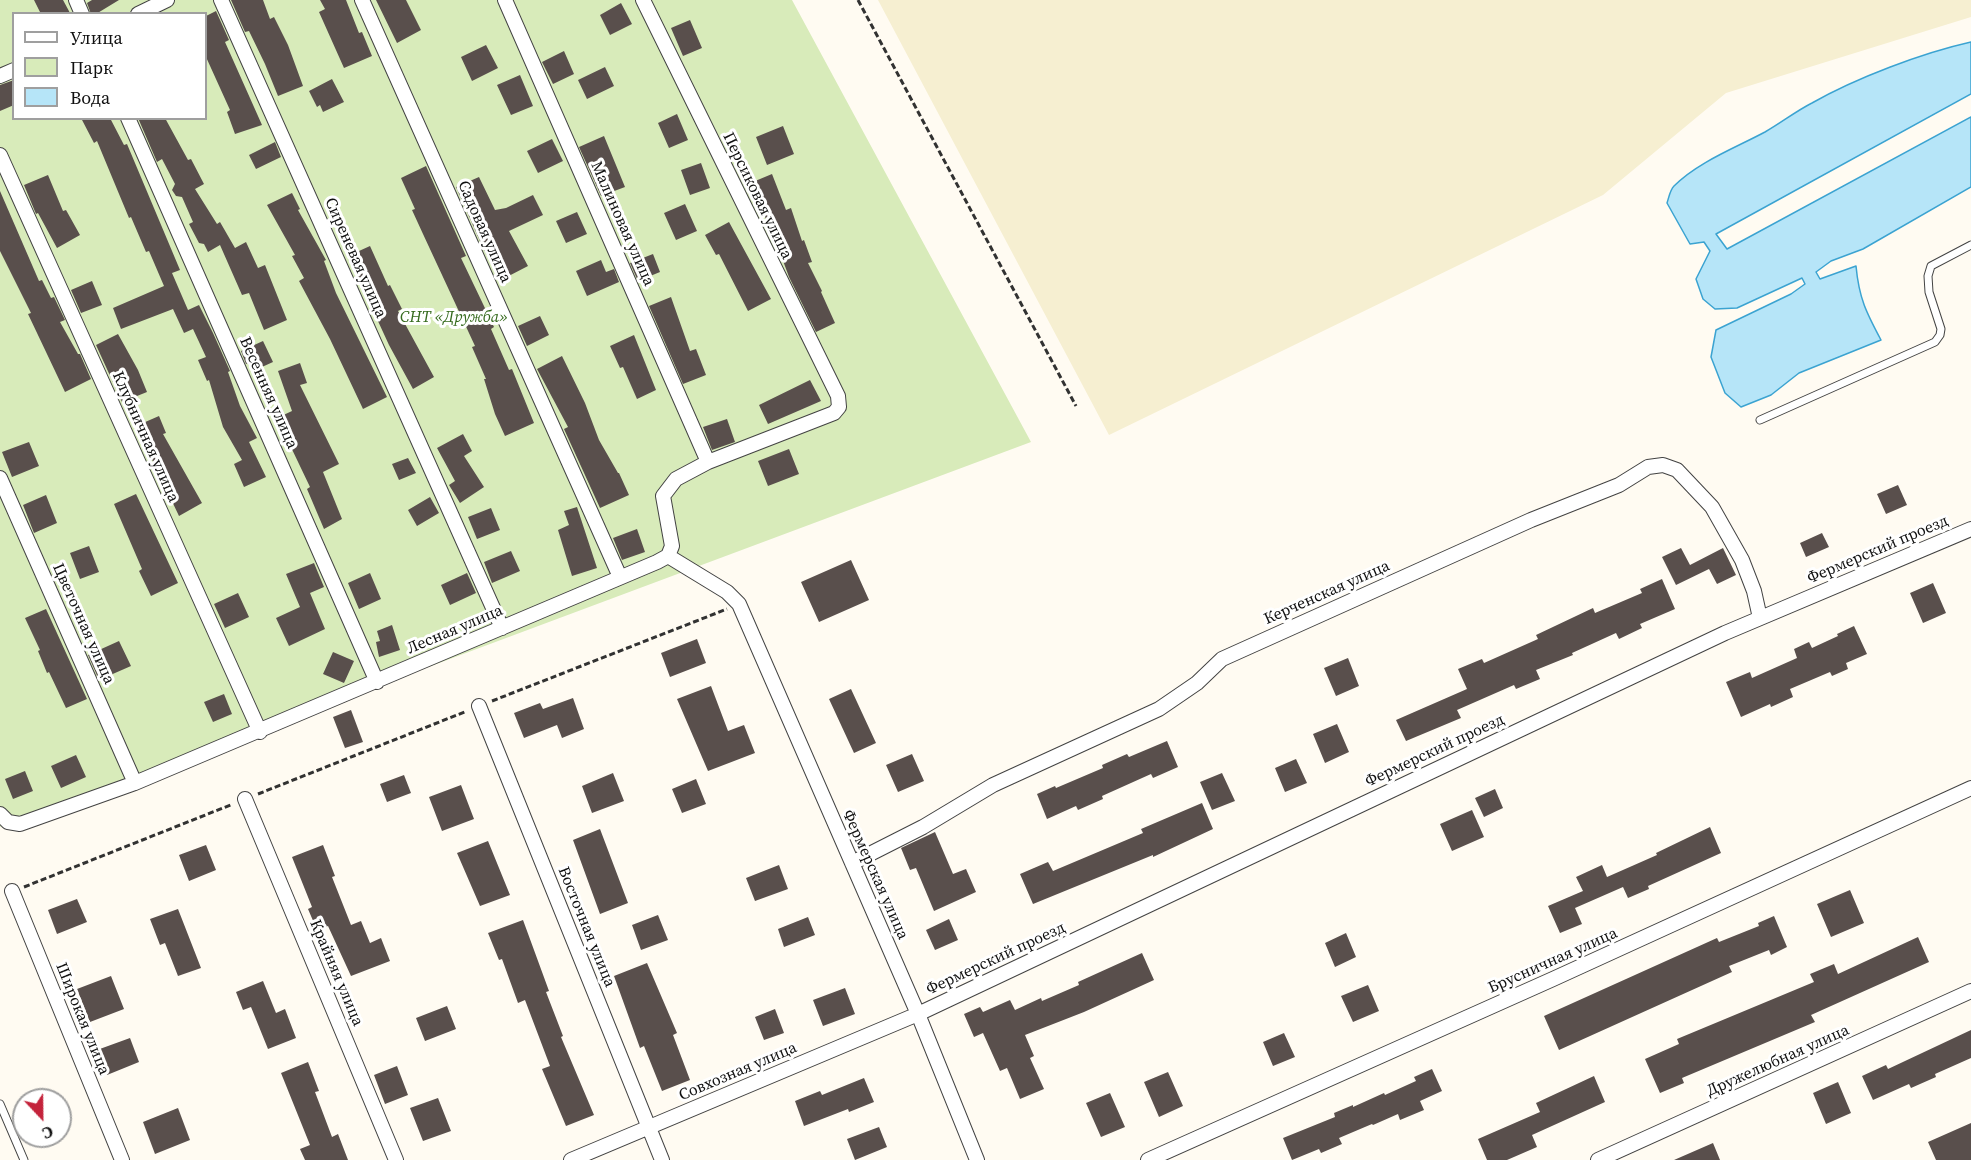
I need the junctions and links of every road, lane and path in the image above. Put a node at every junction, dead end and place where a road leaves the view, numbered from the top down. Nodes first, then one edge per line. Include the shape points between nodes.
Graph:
1 (167, 0) edge
2 (221, 0) edge
3 (362, 0) edge
4 (505, 0) edge
5 (642, 0) edge
6 (858, 0) edge
7 (142, 12) edge
8 (129, 120) edge
9 (0, 155) edge
10 (1971, 245) edge
11 (1076, 406) dead end
12 (1760, 420) dead end
13 (708, 462) junction
14 (0, 478) edge
15 (1971, 529) edge
16 (668, 555) junction
17 (620, 577) junction
18 (739, 604) junction
19 (1760, 618) junction
20 (502, 628) junction
21 (377, 682) junction
22 (479, 706) junction
23 (260, 732) junction
24 (135, 783) junction
25 (1971, 788) edge
26 (245, 800) junction
27 (4, 818) edge
28 (852, 863) junction
29 (12, 891) joint
30 (1971, 991) edge
31 (918, 1014) junction
32 (0, 1104) edge
33 (649, 1128) junction
34 (24, 1160) edge
35 (122, 1160) edge
36 (396, 1160) edge
37 (571, 1160) edge
38 (662, 1160) edge
39 (977, 1160) edge
40 (1148, 1160) edge
41 (1598, 1160) edge

1 - 7 street
2 - 20 street, Сиреневая улица
3 - 17 street, Садовая улица
4 - 13 street, Малиновая улица
5 - 13 street, Персиковая улица via 838,396 839,407 834,413
6 - 11 path
8 - 21 street, Весенняя улица
9 - 23 street, Клубничная улица
10 - 12 lane via 1931,266 1929,292 1941,329 1935,342
13 - 16 street via 676,479 663,496 672,546
14 - 24 street, Цветочная улица
15 - 19 street, Фермерский проезд
16 - 17 street, Лесная улица
16 - 18 street via 727,592
17 - 20 street, Лесная улица
18 - 22 path
18 - 28 street, Фермерская улица
19 - 28 street, Керченская улица via 1742,560 1712,507 1677,470 1663,465 1648,467 1618,484 1222,659 1159,710 993,785
19 - 31 street, Фермерский проезд
20 - 21 street, Лесная улица
21 - 23 street, Лесная улица
22 - 26 path
22 - 33 street, Восточная улица
23 - 24 street, Лесная улица
24 - 27 street, Лесная улица via 20,824
25 - 40 street, Брусничная улица
26 - 29 path
26 - 36 street, Крайняя улица
28 - 31 street, Фермерская улица
29 - 35 street, Широкая улица
30 - 41 street, Дружелюбная улица
31 - 33 street, Совхозная улица
31 - 39 street, Фермерская улица
32 - 34 lane
33 - 37 street, Совхозная улица
33 - 38 street, Восточная улица

